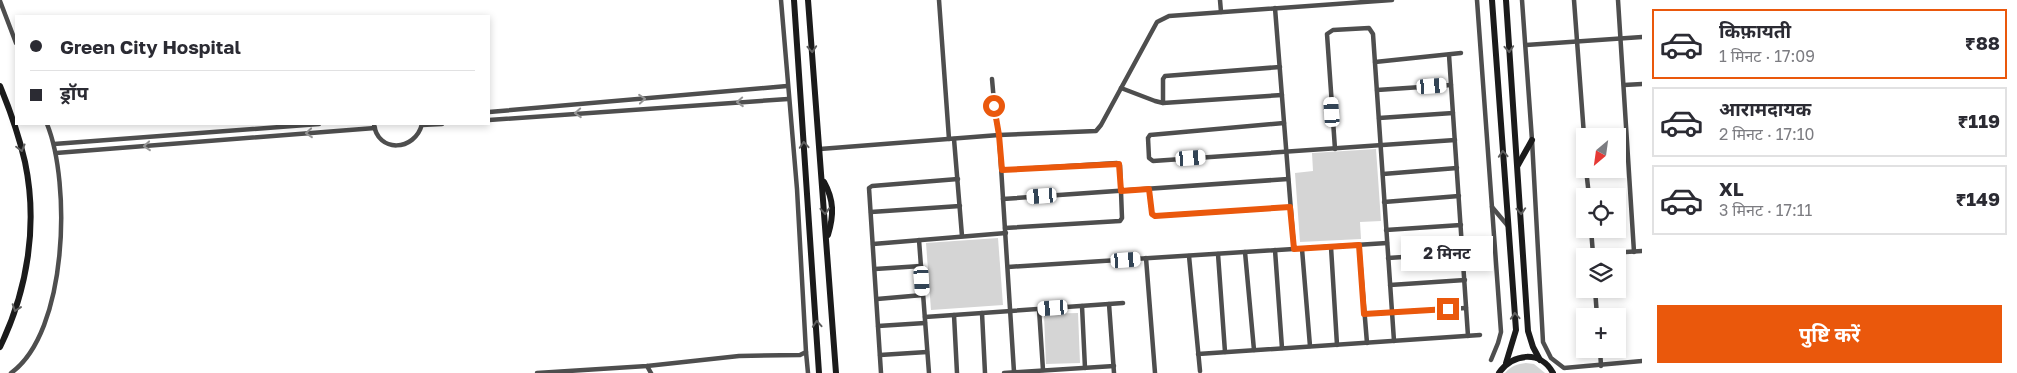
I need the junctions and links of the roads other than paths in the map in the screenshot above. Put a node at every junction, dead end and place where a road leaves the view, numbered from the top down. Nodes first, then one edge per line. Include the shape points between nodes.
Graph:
1 (782, 0) edge
2 (794, 0) edge
3 (808, 0) edge
4 (939, 0) edge
5 (1220, 0) edge
6 (1392, 0) edge
7 (1477, 0) edge
8 (1492, 0) edge
9 (1506, 0) edge
10 (1522, 0) edge
11 (1574, 0) edge
12 (1618, 0) edge
13 (0, 1) edge
14 (1275, 8) junction
15 (1222, 12) junction
16 (1642, 37) edge
17 (1621, 38) junction
18 (15, 40) edge
19 (1577, 42) junction
20 (1526, 45) junction
21 (1461, 54) dead end
22 (1449, 55) junction
23 (1375, 62) junction
24 (1280, 67) junction
25 (992, 79) dead end
26 (1642, 84) edge
27 (1451, 85) junction
28 (1624, 85) junction
29 (0, 86) edge
30 (787, 86) junction
31 (1121, 88) junction
32 (1377, 90) junction
33 (1282, 96) junction
34 (788, 99) junction
35 (1163, 103) junction
36 (490, 112) edge
37 (1453, 113) junction
38 (1378, 118) junction
39 (490, 120) edge
40 (1284, 123) junction
41 (48, 125) edge
42 (306, 125) edge
43 (422, 125) edge
44 (374, 126) edge
45 (1583, 128) edge
46 (999, 135) junction
47 (952, 139) junction
48 (1455, 140) junction
49 (1532, 140) junction
50 (54, 144) junction
51 (1380, 146) junction
52 (820, 149) junction
53 (1335, 149) junction
54 (1286, 152) junction
55 (56, 154) junction
56 (1518, 165) junction
57 (1457, 168) junction
58 (1002, 170) junction
59 (1382, 174) junction
60 (958, 179) junction
61 (1288, 179) junction
62 (1149, 189) junction
63 (1121, 191) junction
64 (1459, 196) junction
65 (1004, 198) junction
66 (1384, 202) junction
67 (960, 206) junction
68 (1492, 206) junction
69 (1290, 207) junction
70 (871, 212) junction
71 (1461, 225) junction
72 (1508, 227) junction
73 (1006, 230) junction
74 (1386, 230) junction
75 (962, 236) junction
76 (1592, 238) edge
77 (919, 240) junction
78 (1387, 243) junction
79 (873, 244) junction
80 (1359, 245) junction
81 (1331, 247) junction
82 (1294, 249) junction
83 (1302, 249) junction
84 (1274, 250) junction
85 (1642, 251) edge
86 (1245, 252) junction
87 (1634, 252) junction
88 (1463, 253) junction
89 (1218, 254) junction
90 (1189, 256) junction
91 (1146, 258) junction
92 (1388, 258) junction
93 (921, 266) junction
94 (1008, 267) junction
95 (874, 269) junction
96 (1464, 280) junction
97 (1390, 285) junction
98 (923, 295) junction
99 (876, 299) junction
100 (1123, 303) dead end
101 (1109, 304) junction
102 (1082, 306) junction
103 (1466, 308) junction
104 (1038, 309) junction
105 (1010, 311) junction
106 (982, 313) junction
107 (1392, 313) junction
108 (1364, 314) junction
109 (954, 315) junction
110 (925, 320) junction
111 (878, 326) junction
112 (1480, 335) dead end
113 (1468, 336) junction
114 (1394, 341) junction
115 (1366, 343) junction
116 (1338, 345) junction
117 (1310, 346) junction
118 (0, 347) edge
119 (1282, 348) junction
120 (1254, 350) junction
121 (806, 352) junction
122 (927, 352) junction
123 (1225, 352) junction
124 (1198, 354) junction
125 (880, 355) junction
126 (1601, 358) edge
127 (1491, 360) dead end
128 (1540, 360) junction
129 (1642, 361) edge
130 (1506, 364) junction
131 (647, 366) junction
132 (1114, 366) junction
133 (1601, 366) junction
134 (1085, 368) junction
135 (1043, 370) junction
136 (1200, 371) dead end
137 (1014, 372) edge
138 (1552, 372) edge
139 (11, 373) edge
140 (537, 373) edge
141 (651, 373) edge
142 (808, 373) edge
143 (820, 373) edge
144 (836, 373) edge
145 (881, 373) edge
146 (929, 373) edge
147 (957, 373) edge
148 (985, 373) edge
149 (1004, 373) edge
150 (1114, 373) edge
151 (1155, 373) edge
152 (1499, 373) edge
153 (1560, 373) edge

1 - 30 street
143 -> 2 street
3 -> 52 street
4 - 47 street
5 - 15 street
6 - 14 street
7 - 68 street
72 -> 8 street
9 -> 56 street
10 - 20 street
11 - 19 street
12 - 17 street
13 - 18 street
14 - 15 street
14 - 24 street
15 - 31 street via 1169,16 1157,22
16 - 17 street
17 - 19 street
17 - 28 street
19 - 20 street
19 - 45 street
20 - 49 street
21 - 22 street
22 - 23 street
22 - 27 street
23 - 32 street
23 - 53 street via 1370,28 1333,30 1327,34
24 - 33 street
24 - 35 street via 1165,76 1162,79
25 - 46 street
26 - 28 street
27 - 32 street
27 - 37 street
28 - 87 street
29 -> 118 street via 17,132 30,196 29,253 25,276
30 - 34 street
36 -> 30 street
31 - 35 street
31 - 46 street via 1096,130
32 - 38 street
33 - 35 street
33 - 40 street
34 -> 39 street
34 - 121 street via 797,189
37 - 38 street
37 - 48 street
38 - 51 street
40 - 54 street
40 - 54 street via 1150,135 1148,138 1151,160
41 - 50 street
42 - 50 street
43 - 44 street via 414,139 399,146 384,141
44 -> 55 street
46 - 47 street
46 - 58 street
47 - 52 street
47 - 60 street
48 - 51 street
48 - 57 street
49 - 56 street
49 - 133 street via 1542,339 1551,358 1562,368
50 - 55 street
51 - 53 street
51 - 59 street
52 -> 144 street
53 - 54 street
54 - 61 street
55 - 139 street via 61,220 54,288 38,340 21,366
56 -> 128 street via 1528,331
57 - 59 street
57 - 64 street
58 - 63 street via 1117,163 1120,165
58 - 65 street
59 - 66 street
60 - 67 street
60 - 70 street via 870,186
61 - 62 street
61 - 69 street
62 - 63 street
62 - 69 street via 1155,216
63 - 65 street
63 - 73 street via 1120,220
64 - 66 street
64 - 71 street
65 - 73 street
66 - 74 street
67 - 70 street
67 - 75 street
68 - 72 street
68 - 127 street via 1501,332
69 - 82 street
70 - 79 street
71 - 74 street
71 - 88 street
130 -> 72 street via 1516,330
73 - 75 street
73 - 94 street
74 - 78 street
75 - 77 street
76 - 87 street via 1593,254
77 - 79 street
77 - 93 street
78 - 80 street
78 - 92 street
79 - 95 street
80 - 81 street
80 - 108 street
81 - 83 street
81 - 116 street
82 - 83 street
82 - 84 street
83 - 117 street
84 - 86 street
84 - 119 street
85 - 87 street
86 - 89 street
86 - 120 street
88 - 92 street
88 - 96 street
89 - 90 street
89 - 123 street
90 - 91 street
90 - 124 street
91 - 94 street
91 - 151 street
92 - 97 street
93 - 95 street
93 - 98 street
94 - 105 street
95 - 99 street
96 - 97 street
96 - 103 street
97 - 107 street
98 - 99 street
98 - 110 street
99 - 111 street
100 - 101 street
101 - 102 street
101 - 132 street
102 - 104 street
102 - 134 street
103 - 107 street
103 - 113 street
104 - 105 street
104 - 135 street
105 - 106 street
105 - 137 street
106 - 109 street
106 - 148 street
107 - 108 street
107 - 114 street
108 - 115 street
109 - 110 street
109 - 147 street
110 - 111 street
110 - 122 street
111 - 125 street
112 - 113 street
113 - 114 street
114 - 115 street
115 - 116 street
116 - 117 street
117 - 119 street
119 - 120 street
120 - 123 street
121 - 131 street
121 - 142 street
122 - 125 street
122 - 146 street
123 - 124 street
124 - 136 street
125 - 145 street
126 - 133 street
128 - 130 street via 1528,356
128 - 138 street
129 - 133 street
130 - 152 street
131 - 140 street
131 - 141 street
132 - 134 street
132 - 150 street
134 - 135 street
135 - 137 street
137 - 149 street
138 - 153 street

